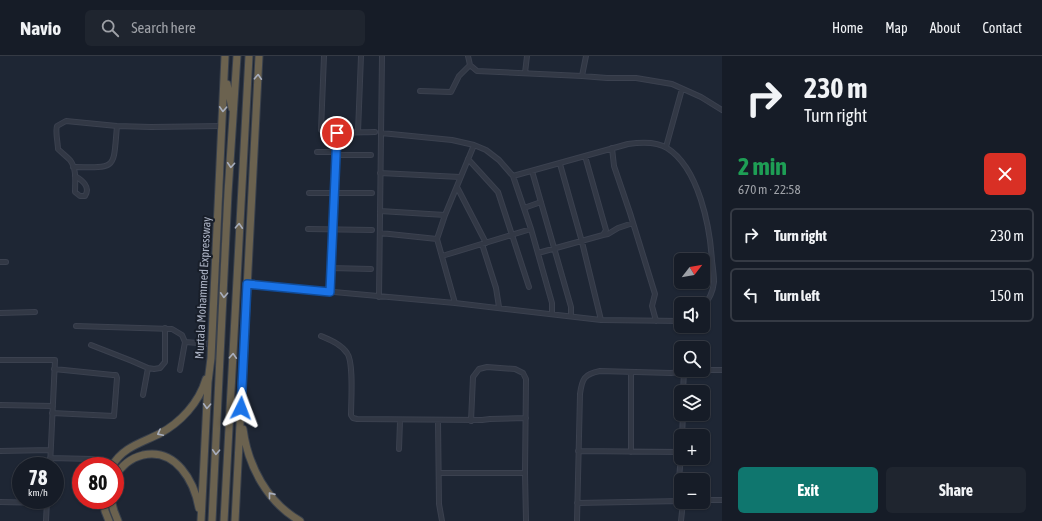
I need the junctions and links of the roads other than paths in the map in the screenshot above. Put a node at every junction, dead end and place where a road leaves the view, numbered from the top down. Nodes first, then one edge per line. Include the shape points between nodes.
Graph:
1 (226, 56) edge
2 (237, 56) edge
3 (249, 56) edge
4 (253, 56) edge
5 (259, 56) edge
6 (324, 56) edge
7 (361, 56) edge
8 (382, 56) edge
9 (468, 56) edge
10 (527, 56) edge
11 (586, 56) edge
12 (470, 64) junction
13 (248, 72) junction
14 (525, 73) junction
15 (224, 74) junction
16 (582, 76) junction
17 (682, 89) junction
18 (420, 91) dead end
19 (722, 110) edge
20 (234, 118) junction
21 (117, 126) junction
22 (222, 126) junction
23 (358, 132) junction
24 (375, 132) dead end
25 (337, 133) junction
26 (381, 133) junction
27 (474, 145) junction
28 (666, 147) junction
29 (612, 148) junction
30 (243, 150) junction
31 (316, 152) dead end
32 (336, 154) junction
33 (371, 155) dead end
34 (585, 156) junction
35 (468, 159) junction
36 (560, 164) junction
37 (73, 167) junction
38 (532, 171) junction
39 (380, 174) junction
40 (75, 176) junction
41 (513, 176) junction
42 (460, 177) junction
43 (457, 186) junction
44 (228, 193) junction
45 (309, 193) dead end
46 (334, 193) junction
47 (372, 193) dead end
48 (251, 194) junction
49 (541, 202) junction
50 (524, 208) junction
51 (380, 211) junction
52 (445, 215) junction
53 (634, 223) junction
54 (217, 229) junction
55 (308, 229) dead end
56 (531, 229) junction
57 (333, 230) junction
58 (372, 230) dead end
59 (380, 233) junction
60 (512, 235) junction
61 (603, 235) junction
62 (438, 239) junction
63 (582, 242) junction
64 (484, 243) junction
65 (555, 249) junction
66 (538, 253) junction
67 (442, 256) junction
68 (0, 262) edge
69 (6, 262) dead end
70 (331, 268) junction
71 (371, 269) dead end
72 (247, 284) junction
73 (529, 287) dead end
74 (330, 292) junction
75 (379, 296) junction
76 (710, 297) edge
77 (455, 303) junction
78 (499, 307) junction
79 (35, 312) dead end
80 (0, 313) edge
81 (552, 314) junction
82 (571, 316) junction
83 (601, 320) junction
84 (656, 321) junction
85 (674, 321) edge
86 (76, 326) dead end
87 (165, 328) junction
88 (321, 336) dead end
89 (185, 342) junction
90 (211, 344) junction
91 (91, 345) dead end
92 (211, 358) junction
93 (0, 360) edge
94 (148, 368) junction
95 (54, 369) junction
96 (180, 370) dead end
97 (710, 370) edge
98 (722, 370) edge
99 (631, 372) junction
100 (674, 373) edge
101 (143, 396) dead end
102 (0, 405) edge
103 (53, 406) junction
104 (241, 408) junction
105 (52, 413) junction
106 (526, 418) junction
107 (400, 420) junction
108 (438, 421) junction
109 (471, 421) junction
110 (399, 449) dead end
111 (50, 450) junction
112 (0, 451) edge
113 (578, 451) junction
114 (631, 452) junction
115 (674, 452) edge
116 (50, 457) edge
117 (119, 457) edge
118 (124, 465) edge
119 (439, 473) junction
120 (525, 474) junction
121 (710, 500) edge
122 (722, 500) edge
123 (674, 501) edge
124 (0, 502) edge
125 (12, 502) edge
126 (577, 503) junction
127 (47, 509) edge
128 (105, 509) edge
129 (113, 509) edge
130 (681, 509) edge
131 (46, 521) edge
132 (109, 521) edge
133 (118, 521) edge
134 (200, 521) edge
135 (212, 521) edge
136 (224, 521) edge
137 (235, 521) edge
138 (300, 521) edge
139 (442, 521) edge
140 (526, 521) edge
141 (577, 521) edge
142 (681, 521) edge

1 - 15 highway, Murtala Mohammed Expressway
2 - 20 highway, Murtala Mohammed Expressway
3 - 13 highway
4 - 13 highway
48 -> 5 highway
6 - 25 street via 321,130
7 - 23 street
8 - 26 street
9 - 12 street
10 - 14 street
11 - 16 street
12 - 14 street via 478,71
12 - 18 street via 459,76 451,92
13 - 30 highway
14 - 16 street
15 - 20 highway
15 -> 22 highway, Murtala Mohammed Expressway
16 - 17 street via 636,78 672,84
17 - 19 street via 701,96
17 - 28 street
20 -> 44 highway, Murtala Mohammed Expressway
21 - 22 street
21 - 37 street via 115,156 111,163 102,168
21 - 37 street via 66,121 57,126 58,149
22 - 54 highway, Murtala Mohammed Expressway
23 - 24 street
23 - 25 street
25 - 32 street
26 - 27 street via 452,140
26 - 39 street
27 - 35 street
27 - 41 street via 493,155
28 - 29 street via 652,143 635,143
28 - 76 street via 681,162 693,180 707,220 714,281
29 - 34 street
29 - 53 street via 614,166
30 - 48 highway
136 -> 30 highway
31 - 32 street
32 - 33 street
32 - 46 street
34 - 36 street
34 - 61 street via 606,230
35 - 42 street
35 - 60 street via 496,188
36 - 38 street
36 - 63 street
37 - 40 street
38 - 41 street
38 - 49 street
39 - 42 street
39 - 51 street
40 - 40 street via 75,192 85,196 87,188 83,181
41 - 50 street
42 - 43 street
43 - 52 street
43 - 64 street
44 - 54 highway
44 -> 135 highway, Murtala Mohammed Expressway
45 - 46 street
46 - 47 street
46 - 57 street
48 - 72 highway
49 - 50 street
49 - 65 street
50 - 56 street
51 - 52 street
51 - 59 street
52 - 62 street
53 - 61 street
53 - 84 street via 655,294 652,306
54 - 90 highway, Murtala Mohammed Expressway
55 - 57 street
56 - 60 street
56 - 66 street
57 - 58 street
57 - 70 street
59 - 62 street
59 - 75 street
60 - 64 street
60 - 73 street
61 - 63 street
62 - 67 street
63 - 65 street
63 - 83 street
64 - 67 street
64 - 78 street
65 - 66 street
65 - 82 street via 571,307
66 - 81 street via 552,303
67 - 77 street
68 - 69 street
70 - 71 street
70 - 74 street
72 - 74 street
72 - 104 highway
74 - 75 street
75 - 77 street
77 - 78 street
78 - 81 street
79 - 80 street
81 - 82 street
82 - 83 street
83 - 84 street
84 - 85 street
86 - 87 street
87 - 89 street via 177,331
87 - 94 street via 165,362 160,368
88 - 107 street via 339,345 350,357 353,418
89 - 90 street
89 - 96 street
90 - 92 highway, Murtala Mohammed Expressway
91 - 94 street
92 -> 117 highway via 205,383 190,409 168,429 126,449
92 -> 134 highway, Murtala Mohammed Expressway
93 - 95 street via 55,360
94 - 101 street
95 - 103 street
95 - 105 street via 113,374 118,378 114,416
97 - 98 street
99 - 100 street
99 - 113 street via 600,371 583,379
99 - 114 street
102 - 103 street
103 - 105 street
104 - 137 highway
138 -> 104 highway via 273,498 258,477 245,441
105 - 111 street
106 - 109 street
106 - 109 street via 526,379 523,373 515,369 487,367 479,369 473,377
106 - 120 street
107 - 108 street
107 - 110 street
108 - 109 street
108 - 119 street
111 - 112 street
111 - 116 street
113 - 114 street
113 - 126 street
114 - 115 street
118 - 134 highway via 140,456 154,454 171,459 182,468 190,482 196,496
119 - 120 street
119 - 139 street via 438,504
120 - 140 street
121 - 122 street
123 - 126 street
124 - 125 street
126 - 141 street
127 - 131 street
128 - 132 highway
129 - 133 highway
130 - 142 street

